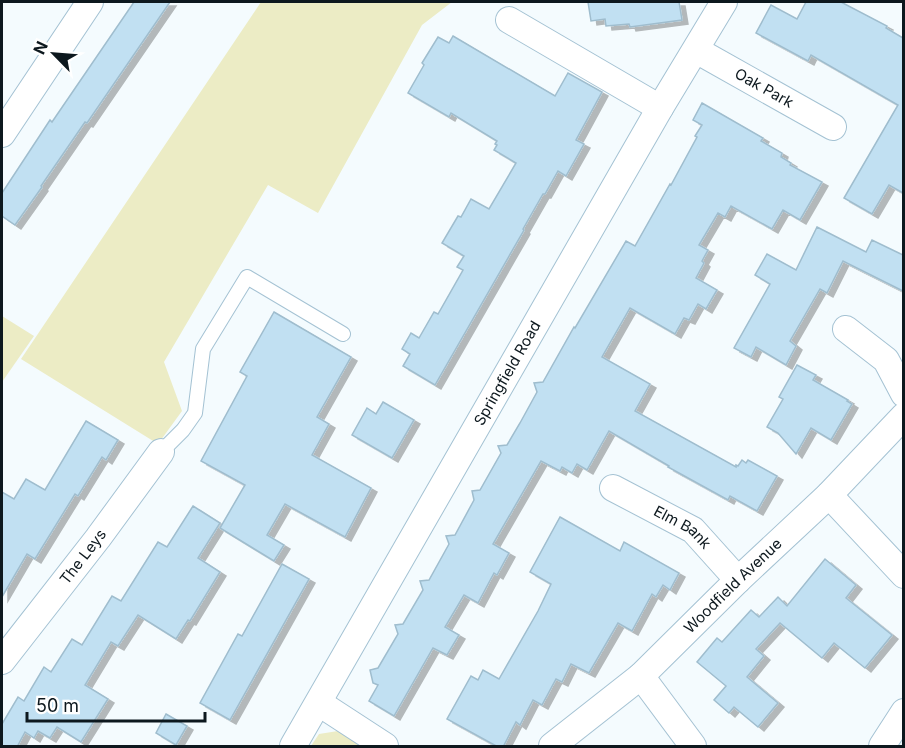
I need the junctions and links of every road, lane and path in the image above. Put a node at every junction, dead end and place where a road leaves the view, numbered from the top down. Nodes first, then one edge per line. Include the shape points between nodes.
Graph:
1 (724, 2) edge
2 (78, 5) edge
3 (509, 20) dead end
4 (696, 50) junction
5 (660, 108) junction
6 (833, 127) dead end
7 (2, 134) edge
8 (846, 329) dead end
9 (344, 334) dead end
10 (903, 394) edge
11 (903, 416) edge
12 (161, 452) joint
13 (613, 488) dead end
14 (829, 495) junction
15 (903, 575) edge
16 (738, 580) junction
17 (2, 661) edge
18 (641, 676) junction
19 (318, 703) junction
20 (903, 712) edge
21 (293, 747) edge
22 (386, 747) edge
23 (552, 747) edge
24 (693, 747) edge
25 (882, 747) edge

1 - 4 street, Springfield Road
2 - 7 street
3 - 5 street
4 - 5 street, Springfield Road
4 - 6 street, Oak Park
5 - 19 street, Springfield Road
8 - 10 street via 886,360
9 - 12 lane via 247,277 203,349 195,413
11 - 14 street, Woodfield Avenue
12 - 17 street, The Leys
13 - 16 street, Elm Bank via 693,530
14 - 15 street
14 - 16 street, Woodfield Avenue
16 - 18 street, Woodfield Avenue
18 - 23 street, Woodfield Avenue
18 - 24 street
19 - 21 street, Springfield Road
19 - 22 street
20 - 25 street

